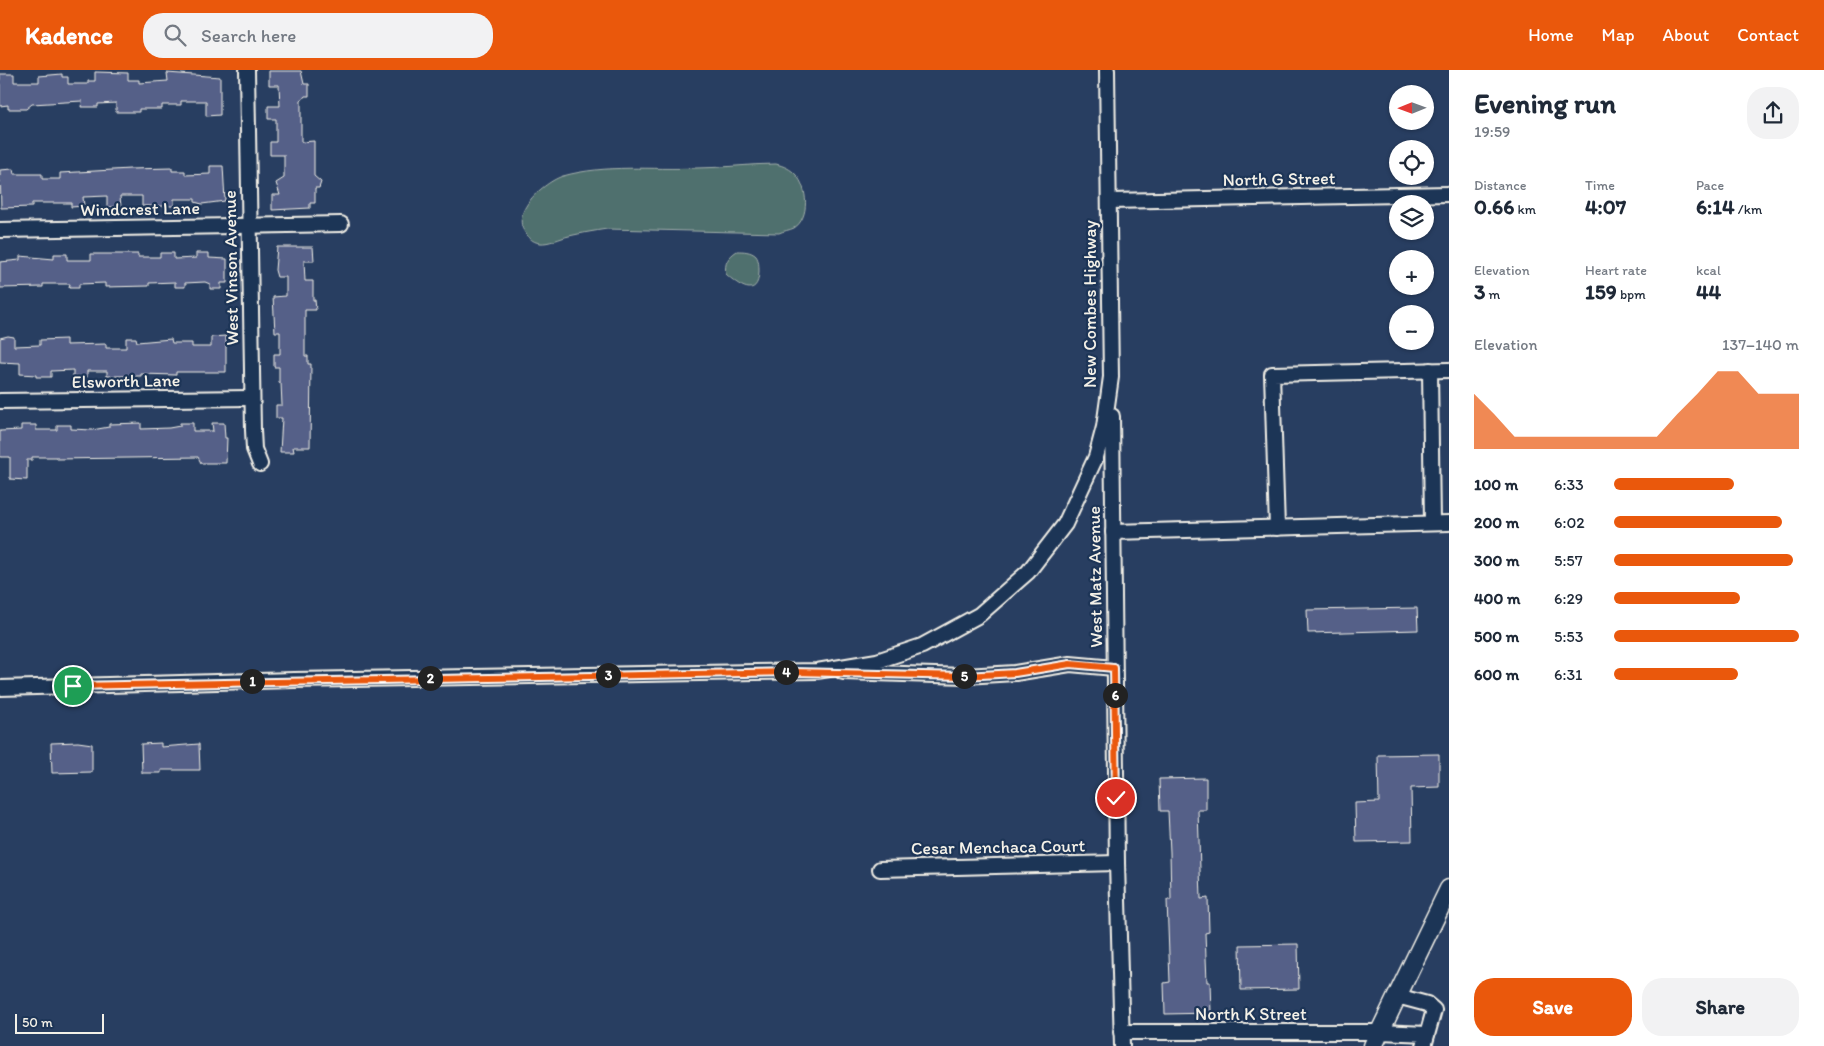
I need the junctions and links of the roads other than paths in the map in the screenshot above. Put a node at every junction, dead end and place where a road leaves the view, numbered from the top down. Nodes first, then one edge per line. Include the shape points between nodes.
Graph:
1 (246, 70) edge
2 (1107, 70) edge
3 (1449, 194) edge
4 (1110, 201) junction
5 (342, 224) dead end
6 (249, 226) junction
7 (0, 230) edge
8 (1430, 370) junction
9 (1449, 370) edge
10 (1111, 377) junction
11 (252, 398) junction
12 (0, 401) edge
13 (260, 464) dead end
14 (1432, 523) junction
15 (1449, 524) edge
16 (1277, 528) junction
17 (1113, 532) junction
18 (1114, 668) junction
19 (818, 671) junction
20 (0, 688) edge
21 (1117, 863) junction
22 (880, 869) dead end
23 (1449, 889) edge
24 (1397, 996) junction
25 (1122, 1032) junction
26 (1376, 1039) edge
27 (1426, 1040) edge
28 (1122, 1046) edge

1 - 6 street, West Vinson Avenue
2 - 4 street, New Combes Highway
3 - 4 street, North G Street
4 - 10 street, New Combes Highway
5 - 6 street, Windcrest Lane
6 - 7 street, Windcrest Lane
6 - 11 street, West Vinson Avenue
8 - 9 street
8 - 14 street
8 - 16 street via 1272,374
10 - 17 street, West Matz Avenue
10 - 19 street, New Combes Highway via 1096,457 1065,524 1028,572 979,615 922,646 876,661
11 - 12 street, Elsworth Lane
11 - 13 street, West Vinson Avenue via 254,449
14 - 15 street
14 - 16 street
16 - 17 street
17 - 18 street, West Matz Avenue
18 - 19 street via 1070,664 1015,673 965,676
18 - 21 street, West Matz Avenue
19 - 20 street, New Combes Highway
21 - 22 street, Cesar Menchaca Court
21 - 25 street, West Matz Avenue
23 - 24 main road
24 - 26 main road
24 - 27 street via 1431,1006 1434,1013
25 - 26 street, North K Street
25 - 28 street, West Matz Avenue
26 - 27 street, North K Street

